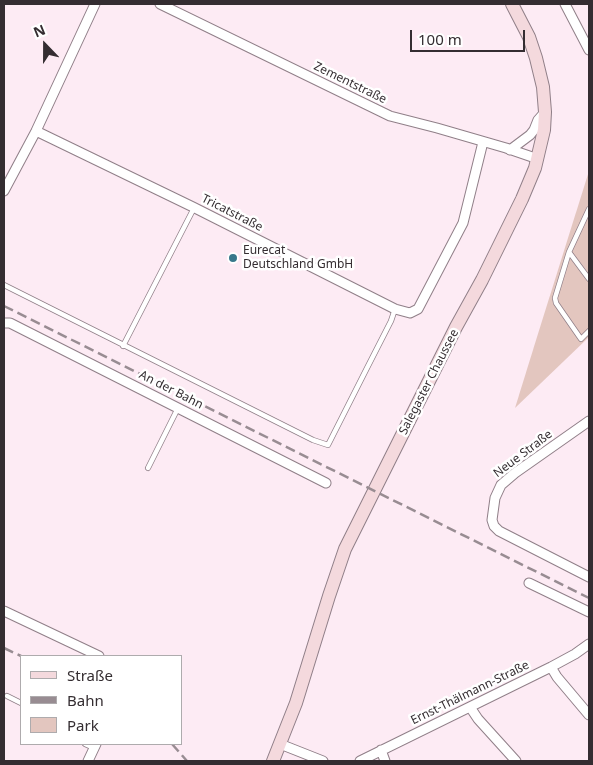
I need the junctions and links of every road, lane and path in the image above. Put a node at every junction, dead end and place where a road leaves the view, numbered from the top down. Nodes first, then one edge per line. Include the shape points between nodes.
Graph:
1 (95, 4) edge
2 (160, 4) edge
3 (512, 4) edge
4 (565, 4) edge
5 (589, 50) edge
6 (545, 112) junction
7 (36, 131) junction
8 (483, 142) junction
9 (510, 150) junction
10 (538, 160) junction
11 (4, 191) edge
12 (194, 208) junction
13 (589, 209) edge
14 (570, 252) junction
15 (589, 279) edge
16 (4, 285) edge
17 (395, 309) junction
18 (4, 323) edge
19 (589, 331) edge
20 (124, 346) junction
21 (178, 408) junction
22 (589, 421) edge
23 (148, 468) dead end
24 (326, 483) dead end
25 (589, 577) edge
26 (529, 583) dead end
27 (4, 611) edge
28 (589, 612) edge
29 (589, 644) edge
30 (97, 655) edge
31 (551, 667) junction
32 (7, 696) dead end
33 (20, 702) edge
34 (470, 707) junction
35 (589, 715) edge
36 (280, 744) junction
37 (95, 746) edge
38 (381, 750) junction
39 (318, 760) edge
40 (88, 761) edge
41 (272, 761) edge
42 (360, 761) edge
43 (385, 761) edge
44 (516, 761) edge

1 - 7 street
2 - 8 street, Zementstraße via 390,116
3 - 6 main road, Salegaster Chaussee via 536,58
4 - 5 street
6 - 9 street via 530,135
6 - 10 main road, Salegaster Chaussee
7 - 11 street
7 - 12 street, Tricatstraße
8 - 9 street, Zementstraße
8 - 17 street, Tricatstraße via 463,223 418,309 410,313
9 - 10 street, Zementstraße
10 - 36 main road, Salegaster Chaussee via 522,199 346,549
12 - 17 street, Tricatstraße
12 - 20 lane
13 - 14 lane
14 - 15 lane
14 - 19 lane via 556,303 581,339
16 - 20 lane
17 - 20 lane via 328,445
18 - 21 street, An der Bahn via 10,323
21 - 23 lane
21 - 24 street, An der Bahn
22 - 25 street, Neue Straße via 501,485 495,498 492,520 499,531
26 - 28 street
27 - 30 street
29 - 31 street, Ernst-Thälmann-Straße
31 - 34 street, Ernst-Thälmann-Straße
31 - 35 street
32 - 33 lane
34 - 38 street, Ernst-Thälmann-Straße
34 - 44 street
36 - 39 street
36 - 41 main road, Salegaster Chaussee
37 - 40 street
38 - 42 street, Ernst-Thälmann-Straße
38 - 43 street

